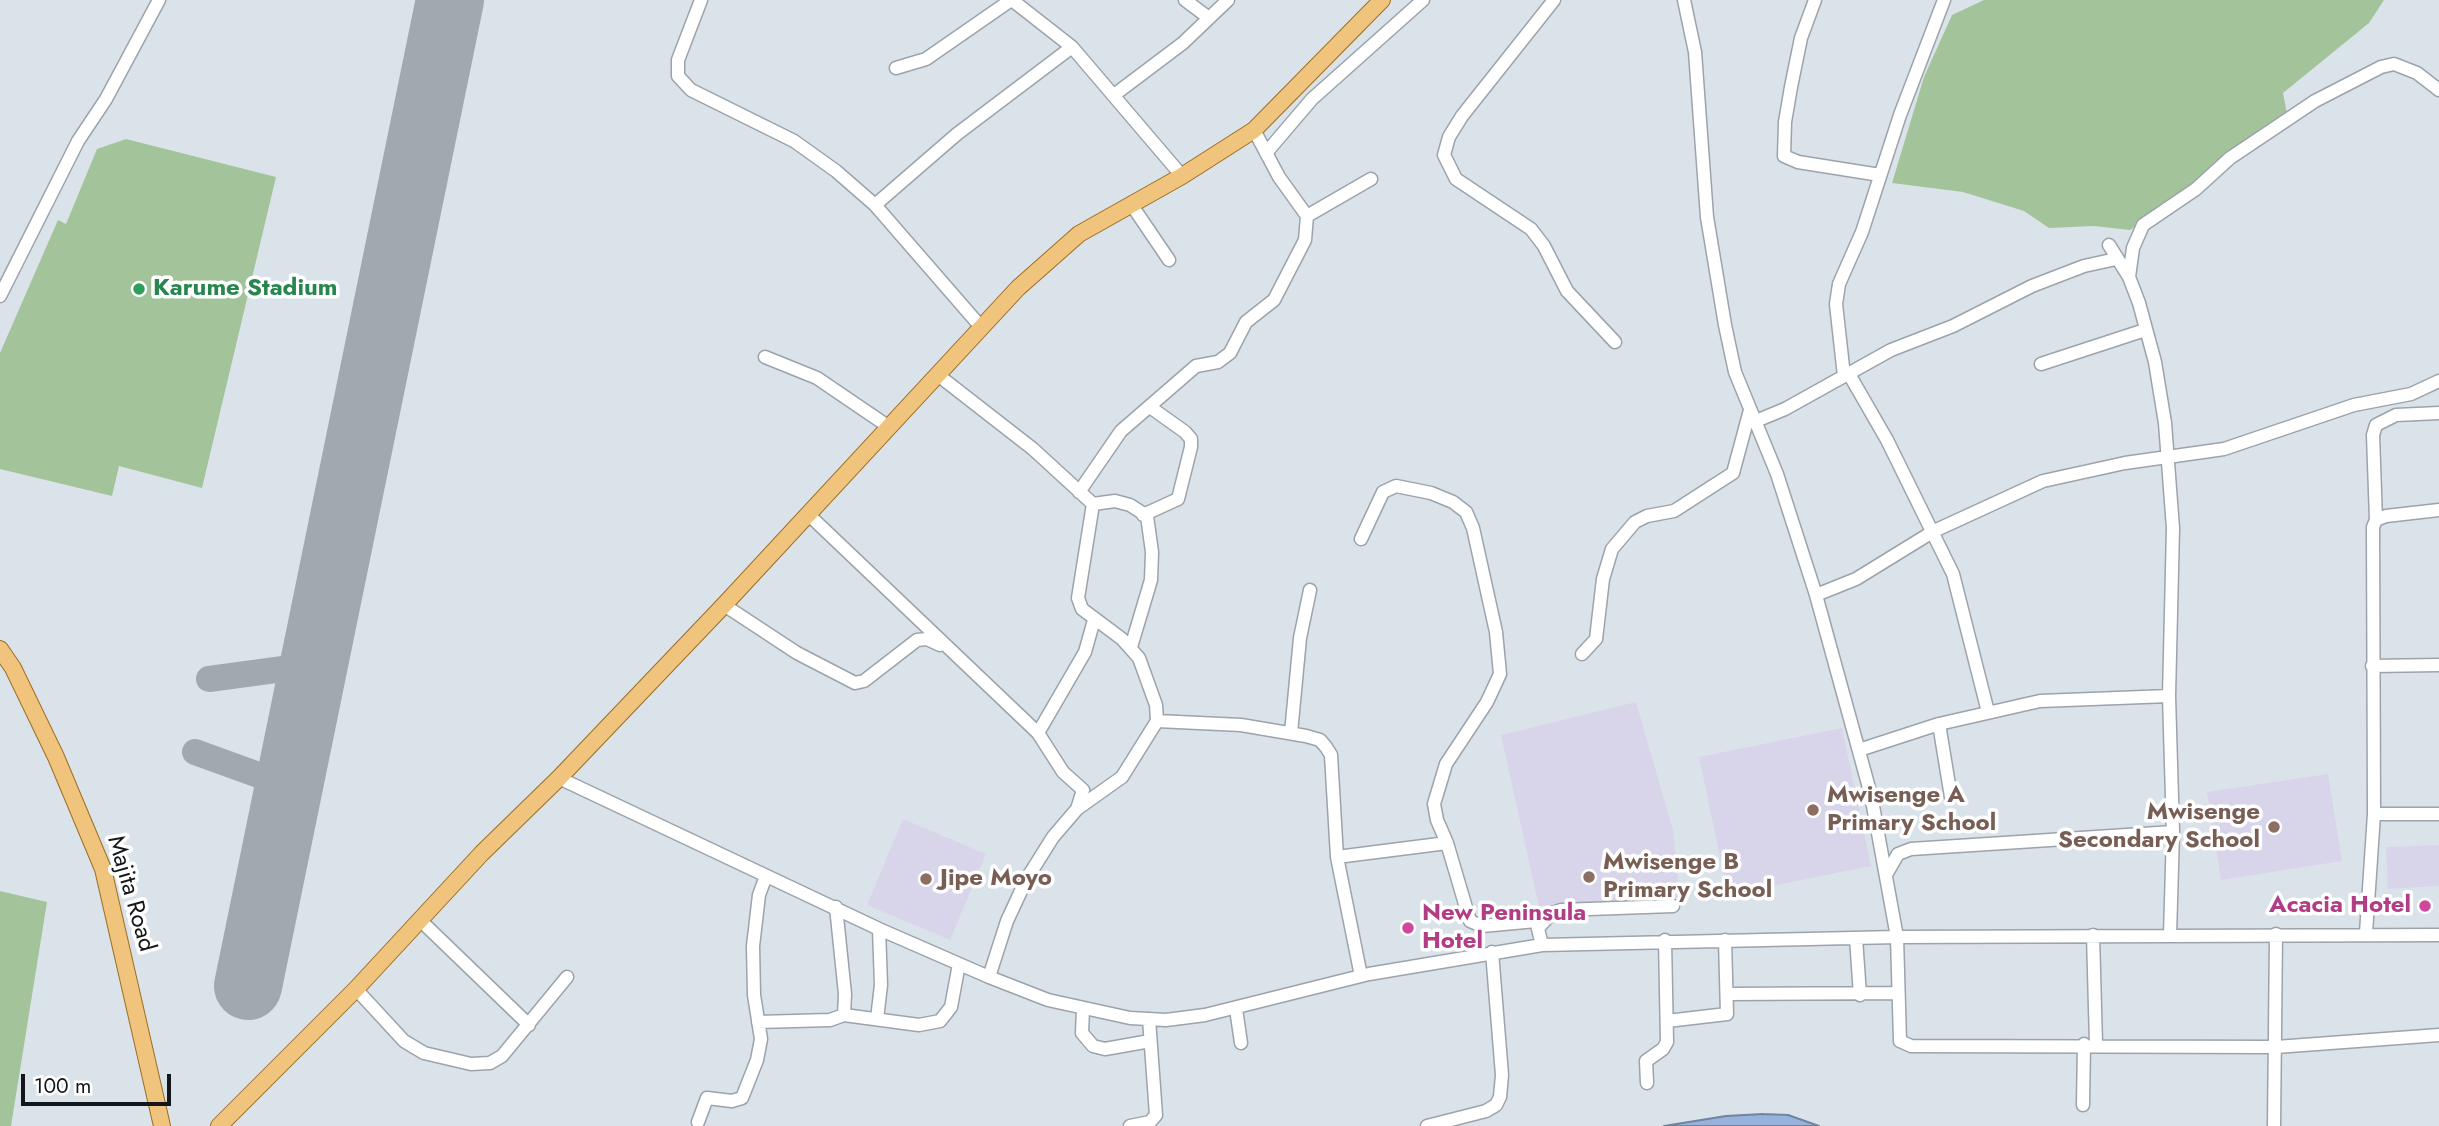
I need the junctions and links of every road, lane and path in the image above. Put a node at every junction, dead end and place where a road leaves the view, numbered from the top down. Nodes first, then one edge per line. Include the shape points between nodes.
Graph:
1 (159, 0) edge
2 (701, 0) edge
3 (1011, 0) edge
4 (1185, 0) edge
5 (1228, 0) edge
6 (1382, 0) edge
7 (1423, 0) edge
8 (1554, 0) edge
9 (1684, 0) edge
10 (1815, 0) edge
11 (1944, 0) edge
12 (1209, 18) junction
13 (1072, 47) junction
14 (896, 68) dead end
15 (2439, 90) edge
16 (1114, 95) junction
17 (1254, 130) junction
18 (1266, 153) junction
19 (1880, 175) junction
20 (1182, 176) junction
21 (1371, 179) dead end
22 (1131, 204) junction
23 (875, 205) junction
24 (1307, 216) junction
25 (2109, 245) dead end
26 (2116, 259) junction
27 (1169, 260) dead end
28 (2129, 277) junction
29 (0, 296) edge
30 (981, 327) junction
31 (2145, 330) junction
32 (1615, 342) dead end
33 (765, 357) dead end
34 (2040, 364) dead end
35 (938, 375) junction
36 (1847, 375) junction
37 (2439, 381) edge
38 (1150, 407) junction
39 (2439, 413) edge
40 (1753, 416) junction
41 (889, 426) junction
42 (2167, 457) junction
43 (1079, 492) junction
44 (1093, 503) junction
45 (2439, 510) edge
46 (809, 515) junction
47 (1143, 515) junction
48 (2376, 520) junction
49 (1934, 531) junction
50 (1361, 539) dead end
51 (1310, 590) dead end
52 (1816, 595) junction
53 (724, 605) junction
54 (1094, 620) junction
55 (1131, 647) junction
56 (947, 648) junction
57 (0, 649) edge
58 (1582, 654) dead end
59 (2439, 665) edge
60 (2372, 666) junction
61 (2169, 696) junction
62 (1988, 712) junction
63 (1157, 721) junction
64 (1939, 724) junction
65 (1038, 733) junction
66 (1291, 733) junction
67 (1860, 750) junction
68 (559, 778) junction
69 (1951, 797) dead end
70 (1077, 809) junction
71 (2374, 814) junction
72 (2439, 814) edge
73 (2173, 832) junction
74 (1447, 843) junction
75 (1337, 857) junction
76 (1887, 873) junction
77 (766, 876) junction
78 (1673, 906) dead end
79 (835, 907) junction
80 (419, 919) junction
81 (1540, 926) junction
82 (879, 929) junction
83 (2366, 933) junction
84 (2276, 934) junction
85 (2094, 935) junction
86 (2170, 935) junction
87 (2439, 935) edge
88 (1897, 937) junction
89 (1856, 938) junction
90 (1665, 940) junction
91 (1725, 940) junction
92 (1542, 945) junction
93 (1492, 952) junction
94 (959, 964) junction
95 (1361, 976) junction
96 (567, 977) dead end
97 (989, 977) junction
98 (356, 989) junction
99 (1898, 993) junction
100 (1727, 995) junction
101 (1860, 995) junction
102 (1083, 1009) junction
103 (1236, 1009) junction
104 (844, 1015) junction
105 (877, 1019) junction
106 (1149, 1019) junction
107 (1667, 1021) junction
108 (758, 1022) junction
109 (529, 1025) junction
110 (2439, 1035) edge
111 (1150, 1041) junction
112 (1241, 1043) dead end
113 (2090, 1044) junction
114 (2276, 1047) junction
115 (1647, 1083) dead end
116 (2083, 1105) dead end
117 (698, 1122) dead end
118 (162, 1126) edge
119 (219, 1126) edge
120 (1130, 1126) edge
121 (1427, 1126) edge
122 (2274, 1126) edge

1 - 29 street via 78,141
2 - 23 street via 678,60 678,75 691,90 794,141
3 - 13 street
3 - 14 street via 926,59
4 - 12 street
5 - 12 street
6 - 17 main road
7 - 18 street via 1312,99
8 - 32 street via 1462,116 1444,155 1456,179 1531,229 1567,291
9 - 40 street via 1695,52 1701,156 1716,280 1735,372
10 - 19 street via 1791,87 1784,156
11 - 19 street
12 - 16 street
13 - 16 street
13 - 23 street via 987,110
15 - 28 street via 2417,73 2394,64 2315,101 2143,225 2133,248
16 - 20 street
17 - 18 street
17 - 20 main road
18 - 24 street
19 - 36 street via 1839,284 1836,304
20 - 22 main road
21 - 24 street
22 - 27 street
22 - 30 main road via 1079,234
23 - 30 street
24 - 38 street via 1305,240 1274,300 1246,322 1230,354 1196,366
25 - 26 street
26 - 28 street
26 - 36 street via 2057,275 1953,326 1891,350
28 - 31 street
30 - 35 main road
31 - 34 street
31 - 42 street via 2155,362
33 - 41 street via 817,378
35 - 41 main road
35 - 43 street via 1033,449
36 - 40 street
36 - 49 street
37 - 42 street via 2411,394 2354,405 2246,443
38 - 43 street via 1121,431
38 - 47 street via 1185,432 1191,447 1178,499
39 - 48 street via 2396,415 2376,425
40 - 52 street
40 - 58 street via 1734,473 1674,511 1635,522 1612,549 1603,579 1597,639
41 - 46 main road
42 - 49 street via 2043,481
42 - 61 street via 2173,528
43 - 44 street
44 - 47 street via 1115,501
44 - 54 street via 1078,591 1082,609
45 - 48 street
46 - 53 main road
46 - 56 street
47 - 55 street via 1147,516 1152,552 1150,580
48 - 60 street
49 - 52 street via 1856,579
49 - 62 street via 1953,574
50 - 74 street via 1383,492 1396,486 1453,502 1473,528 1496,632 1500,674 1446,764 1437,790 1437,820
51 - 66 street via 1300,638
52 - 67 street
53 - 56 street via 797,653 855,683 921,638
53 - 68 main road
54 - 55 street
54 - 65 street via 1085,652
55 - 63 street via 1156,705
56 - 65 street
57 - 118 main road, Majita Road via 56,757 103,869
59 - 60 street
60 - 71 street
61 - 62 street via 2040,701
61 - 73 street
62 - 64 street
63 - 66 street via 1241,725
63 - 70 street via 1122,777
64 - 67 street
64 - 69 street
65 - 70 street via 1063,772 1083,790
66 - 75 street via 1320,740 1331,755
67 - 76 street
68 - 77 street
68 - 80 main road
70 - 97 street via 1026,880
71 - 72 street
71 - 83 street
73 - 76 street via 1924,847 1898,854
73 - 86 street
74 - 75 street
74 - 81 street via 1473,923 1530,920
75 - 95 street
76 - 88 street
77 - 79 street
77 - 108 street via 753,946
78 - 81 street via 1561,910
79 - 82 street
79 - 104 street
80 - 98 main road
80 - 109 street
81 - 92 street
82 - 94 street
82 - 105 street
83 - 84 street
83 - 87 street
84 - 86 street
84 - 114 street
85 - 86 street
85 - 88 street
85 - 113 street
88 - 89 street
88 - 99 street
89 - 91 street
89 - 101 street
90 - 91 street
90 - 92 street
90 - 107 street
91 - 100 street
92 - 93 street
93 - 95 street
93 - 121 street via 1503,1075 1500,1097 1486,1111
94 - 97 street
94 - 105 street via 951,1007 940,1021 919,1025
95 - 103 street
96 - 109 street
97 - 102 street
98 - 109 street via 404,1041 424,1053 471,1065 502,1056
98 - 119 main road
99 - 101 street
99 - 113 street via 1899,1038 1907,1045
100 - 101 street
100 - 107 street via 1724,1017
102 - 106 street
102 - 111 street via 1082,1033 1093,1046 1105,1049
103 - 106 street via 1181,1019
103 - 112 street
104 - 105 street
104 - 108 street via 830,1020
106 - 111 street
107 - 115 street via 1666,1046 1646,1061
108 - 117 street via 757,1060 742,1098 707,1098
110 - 114 street
111 - 120 street via 1156,1115 1150,1122
113 - 114 street
113 - 116 street
114 - 122 street

